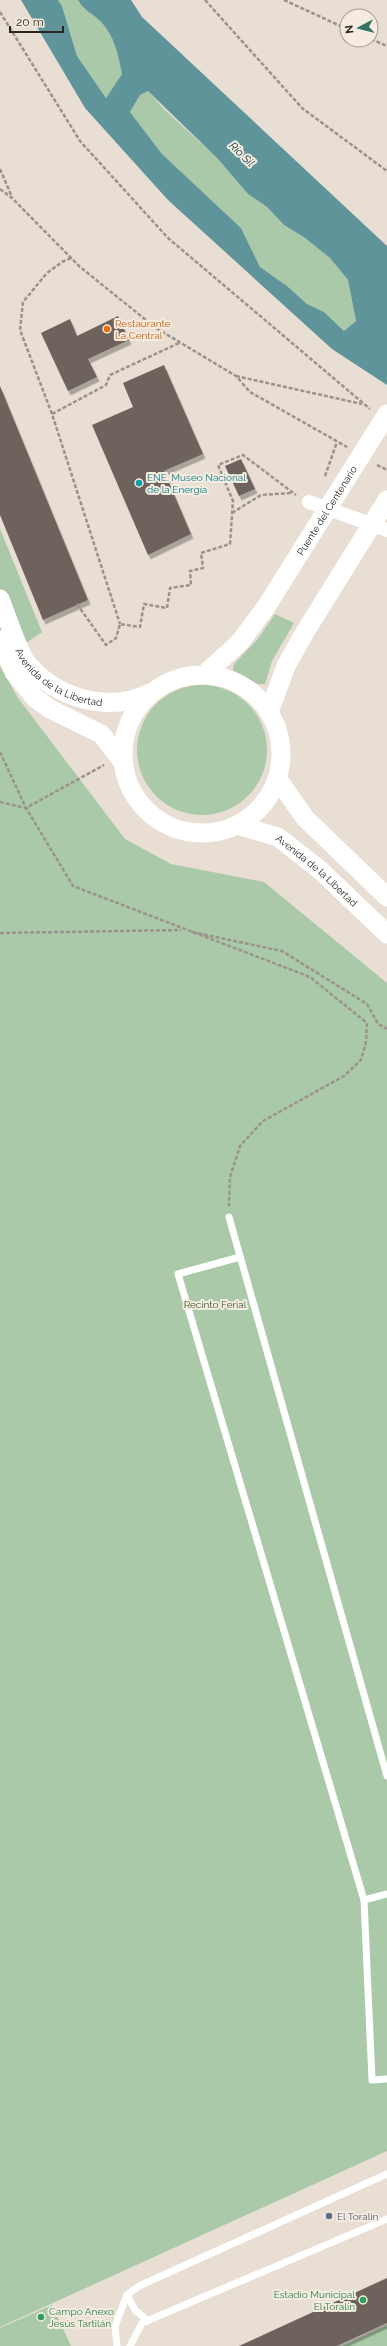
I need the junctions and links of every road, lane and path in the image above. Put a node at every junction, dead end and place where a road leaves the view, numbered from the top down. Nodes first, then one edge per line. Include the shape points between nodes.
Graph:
1 (205, 0) edge
2 (284, 0) edge
3 (0, 12) edge
4 (339, 26) edge
5 (0, 169) edge
6 (387, 171) edge
7 (0, 189) edge
8 (12, 198) junction
9 (71, 258) junction
10 (180, 342) junction
11 (236, 376) junction
12 (363, 404) junction
13 (381, 413) edge
14 (52, 414) junction
15 (337, 442) junction
16 (350, 449) dead end
17 (375, 463) dead end
18 (387, 470) edge
19 (291, 493) junction
20 (387, 500) edge
21 (309, 502) junction
22 (232, 514) junction
23 (387, 530) edge
24 (0, 599) edge
25 (77, 604) dead end
26 (120, 624) junction
27 (0, 640) edge
28 (205, 674) junction
29 (153, 691) junction
30 (269, 712) junction
31 (0, 752) edge
32 (116, 763) junction
33 (277, 778) junction
34 (0, 802) edge
35 (26, 808) junction
36 (237, 825) junction
37 (387, 897) edge
38 (184, 930) junction
39 (0, 933) edge
40 (387, 934) edge
41 (387, 1029) edge
42 (229, 1217) joint
43 (240, 1257) junction
44 (387, 1776) edge
45 (387, 1894) edge
46 (364, 1900) junction
47 (387, 2078) edge
48 (387, 2174) edge
49 (387, 2220) edge
50 (127, 2295) junction
51 (148, 2321) junction
52 (117, 2346) edge
53 (130, 2346) edge

1 - 6 path via 302,108
2 - 4 path
3 - 12 path via 80,141 168,238
5 - 8 path
7 - 8 path
8 - 9 path
9 - 10 path via 156,328
9 - 14 path via 47,273 23,302 20,330
10 - 11 path
10 - 14 path via 110,375 106,385
11 - 12 path
11 - 15 path via 250,392
12 - 13 path
13 - 28 main road, Puente del Centenario via 266,607 240,642
14 - 26 path
15 - 16 path
15 - 21 path via 326,473
17 - 18 path
19 - 21 path
19 - 22 path via 261,495
19 - 22 path via 243,455 218,466 233,501
20 - 30 main road via 304,632 286,666
21 - 23 street
22 - 26 path via 230,544 201,553 203,568 190,571 191,585 170,588 167,608 144,604 140,627
24 - 29 main road, Avenida de la Libertad via 25,661 48,684 75,696 106,702 130,701
25 - 26 path via 106,645 116,638
27 - 32 main road, Avenida de la Libertad via 14,672 34,698 50,709 101,734
28 - 29 main road, Avenida de la Libertad via 174,680
28 - 30 main road via 240,684 251,691
29 - 32 main road via 130,721
30 - 33 main road via 280,743
31 - 35 path
32 - 35 path
32 - 36 main road via 126,775 135,796 154,816 170,826 205,833
33 - 36 main road via 263,804
33 - 37 main road via 305,818
34 - 35 path
35 - 38 path via 73,886
36 - 40 main road, Avenida de la Libertad via 278,838 320,870
38 - 39 path
38 - 41 path via 282,951 367,1004 378,1024
38 - 42 path via 310,977 367,1023 366,1042 361,1060 344,1076 263,1121 240,1146 230,1177
42 - 43 lane
43 - 44 lane
43 - 46 lane via 178,1274
45 - 46 lane
46 - 47 lane via 372,2080
48 - 50 lane via 151,2279
49 - 51 lane
50 - 51 lane via 135,2310
50 - 52 lane via 115,2326
51 - 53 lane via 142,2323

